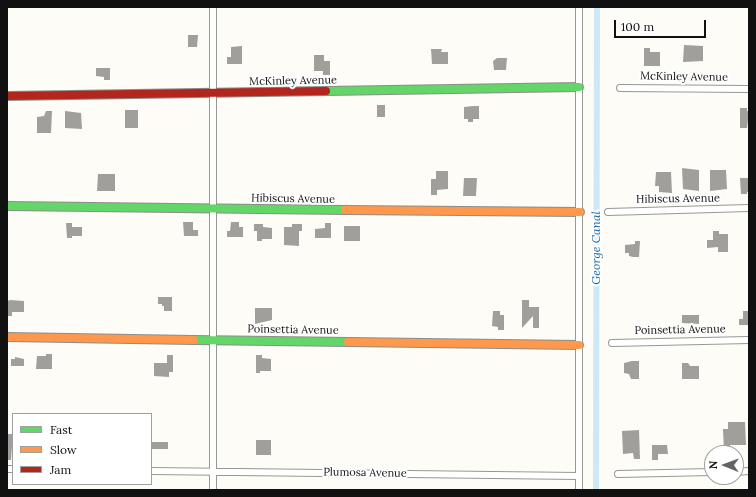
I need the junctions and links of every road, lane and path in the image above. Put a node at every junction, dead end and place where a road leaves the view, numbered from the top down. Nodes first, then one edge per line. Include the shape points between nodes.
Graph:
1 (213, 7) edge
2 (579, 7) edge
3 (579, 87) junction
4 (620, 88) dead end
5 (749, 89) edge
6 (213, 93) junction
7 (7, 96) edge
8 (7, 206) edge
9 (749, 208) edge
10 (214, 209) junction
11 (580, 212) junction
12 (608, 212) dead end
13 (7, 337) edge
14 (213, 340) junction
15 (749, 340) edge
16 (612, 343) dead end
17 (579, 345) junction
18 (152, 471) edge
19 (213, 472) junction
20 (704, 472) edge
21 (618, 474) dead end
22 (579, 476) junction
23 (213, 490) edge
24 (579, 490) edge

1 - 6 street
2 - 3 street
3 - 6 street, McKinley Avenue
3 - 11 street
4 - 5 street, McKinley Avenue
6 - 7 street, McKinley Avenue
6 - 10 street
8 - 10 street, Hibiscus Avenue
9 - 12 street, Hibiscus Avenue
10 - 11 street, Hibiscus Avenue
10 - 14 street
11 - 17 street
13 - 14 street, Poinsettia Avenue
14 - 17 street, Poinsettia Avenue
14 - 19 street
15 - 16 street, Poinsettia Avenue
17 - 22 street
18 - 19 street, Plumosa Avenue
19 - 22 street, Plumosa Avenue
19 - 23 street
20 - 21 street
22 - 24 street

